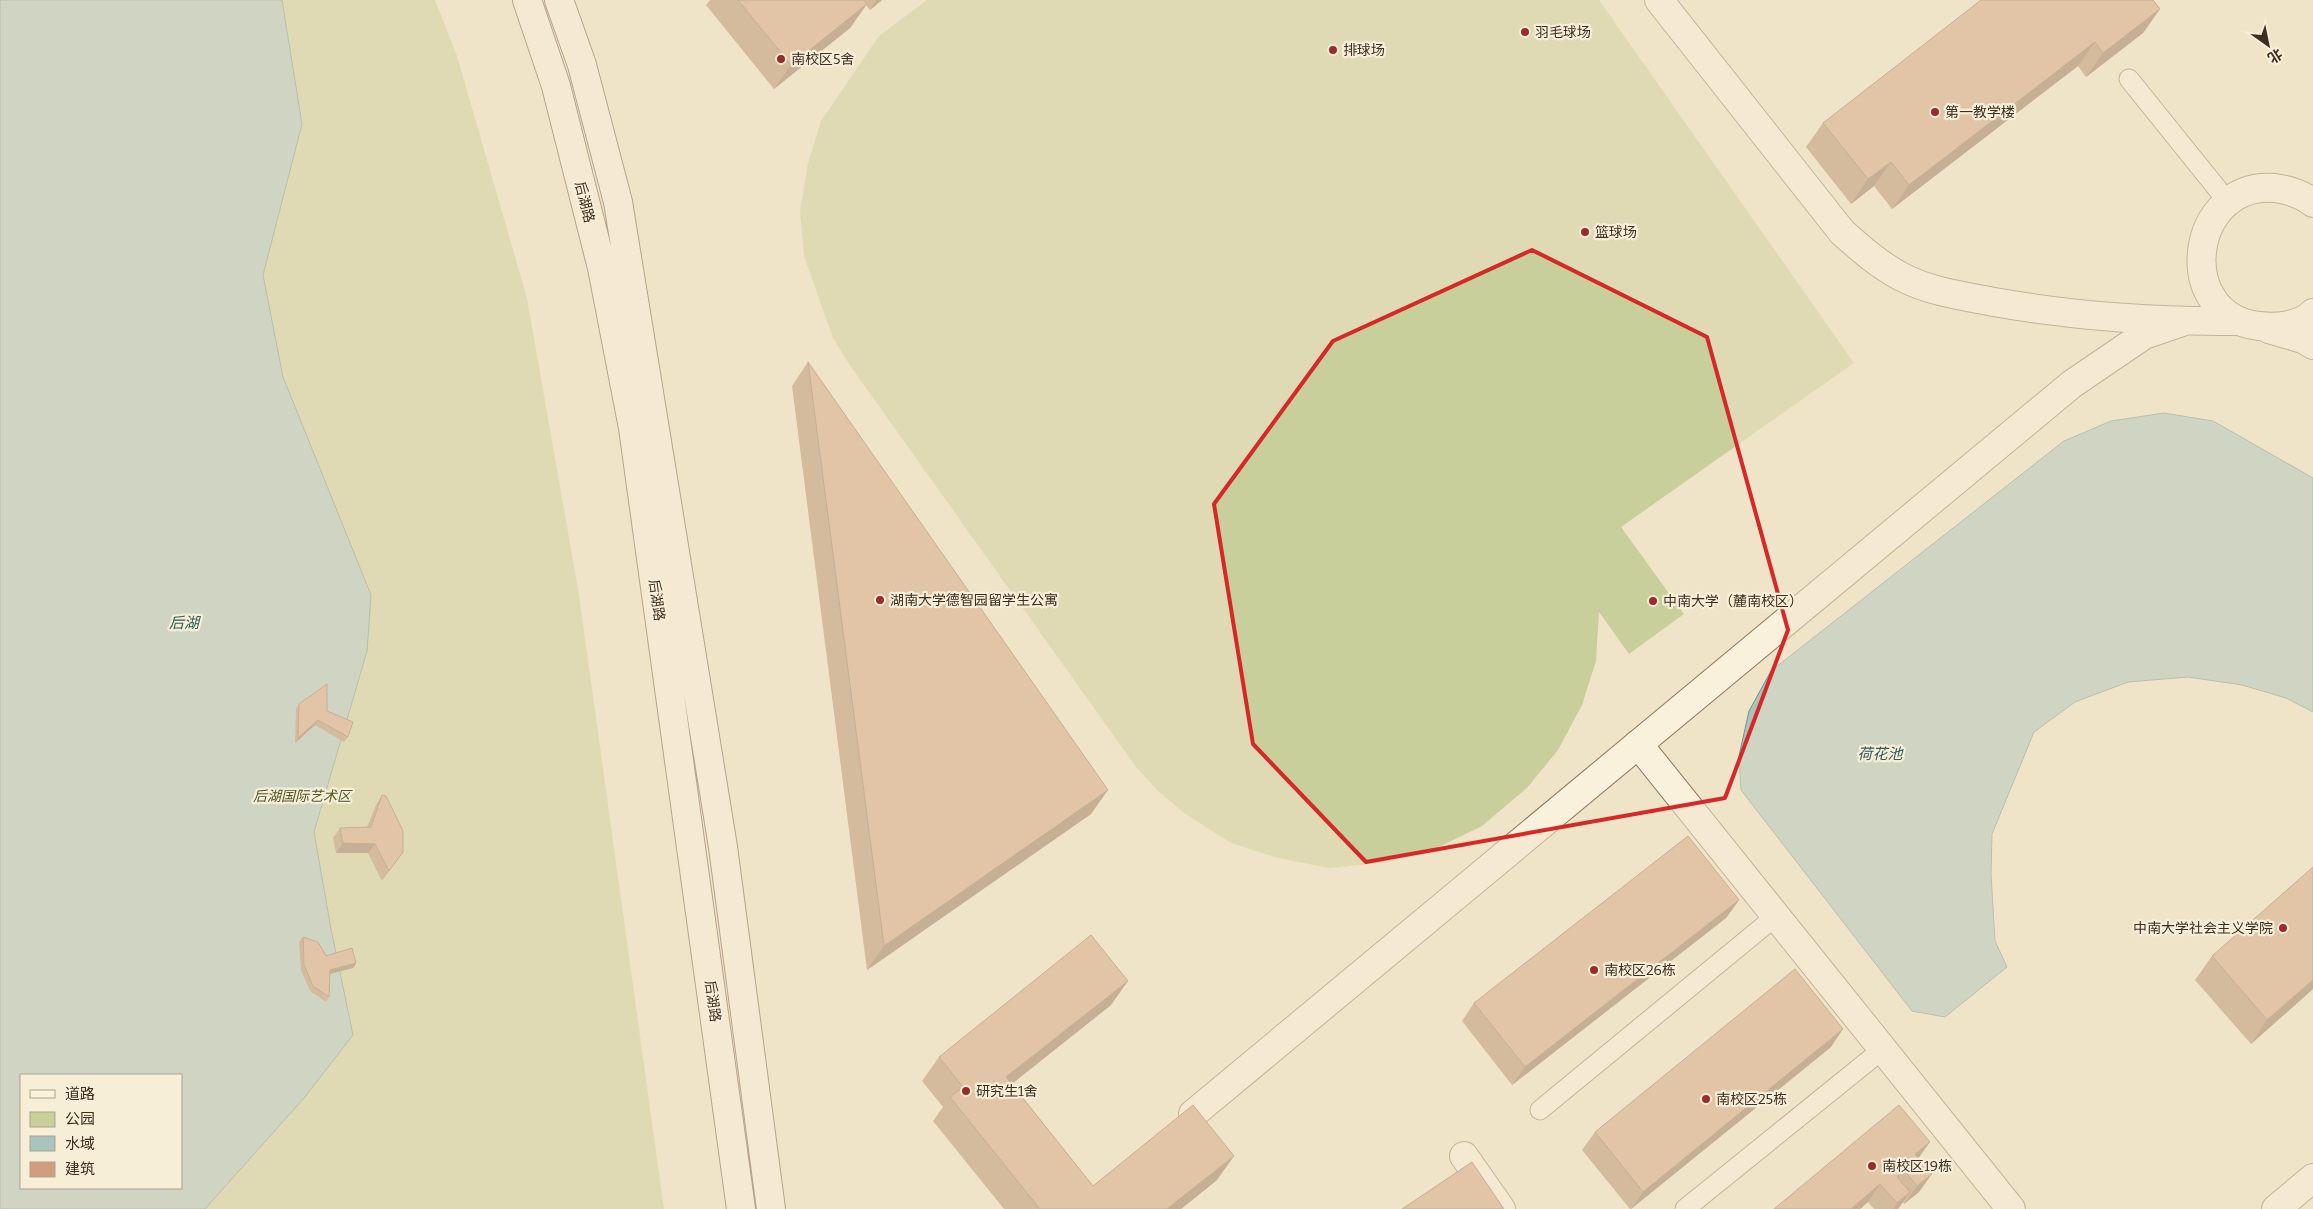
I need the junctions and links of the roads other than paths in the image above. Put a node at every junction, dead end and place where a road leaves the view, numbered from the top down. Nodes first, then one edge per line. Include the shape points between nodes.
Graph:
1 (527, 0) edge
2 (559, 0) edge
3 (1659, 0) edge
4 (2129, 79) edge
5 (2313, 187) edge
6 (2285, 189) junction
7 (2228, 202) junction
8 (2313, 203) edge
9 (2313, 312) edge
10 (2236, 321) junction
11 (2182, 322) junction
12 (2263, 327) junction
13 (2313, 345) edge
14 (1638, 744) junction
15 (1776, 916) junction
16 (1883, 1049) junction
17 (1540, 1110) dead end
18 (1193, 1114) edge
19 (1464, 1156) dead end
20 (2313, 1178) edge
21 (2002, 1206) edge
22 (741, 1209) edge
23 (771, 1209) edge
24 (1501, 1209) edge
25 (1685, 1209) edge
26 (2276, 1209) edge

1 - 22 street, 后湖路 via 556,86 602,268 633,428
2 - 23 street, 后湖路 via 582,65 618,202 724,847
3 - 11 street via 1842,232 1876,262 1904,278 1943,293 2035,309
4 - 7 lane
5 - 6 street
6 - 7 street via 2258,189
6 - 8 street via 2305,196
7 - 10 street via 2212,219 2203,240 2200,262 2211,296
9 - 12 street via 2292,324
10 - 11 street
10 - 12 street
11 - 14 street via 2144,335 2072,384
12 - 13 street
14 - 15 street
14 - 18 street
15 - 16 street
15 - 17 lane
16 - 21 street
16 - 25 lane
19 - 24 street
20 - 26 street

